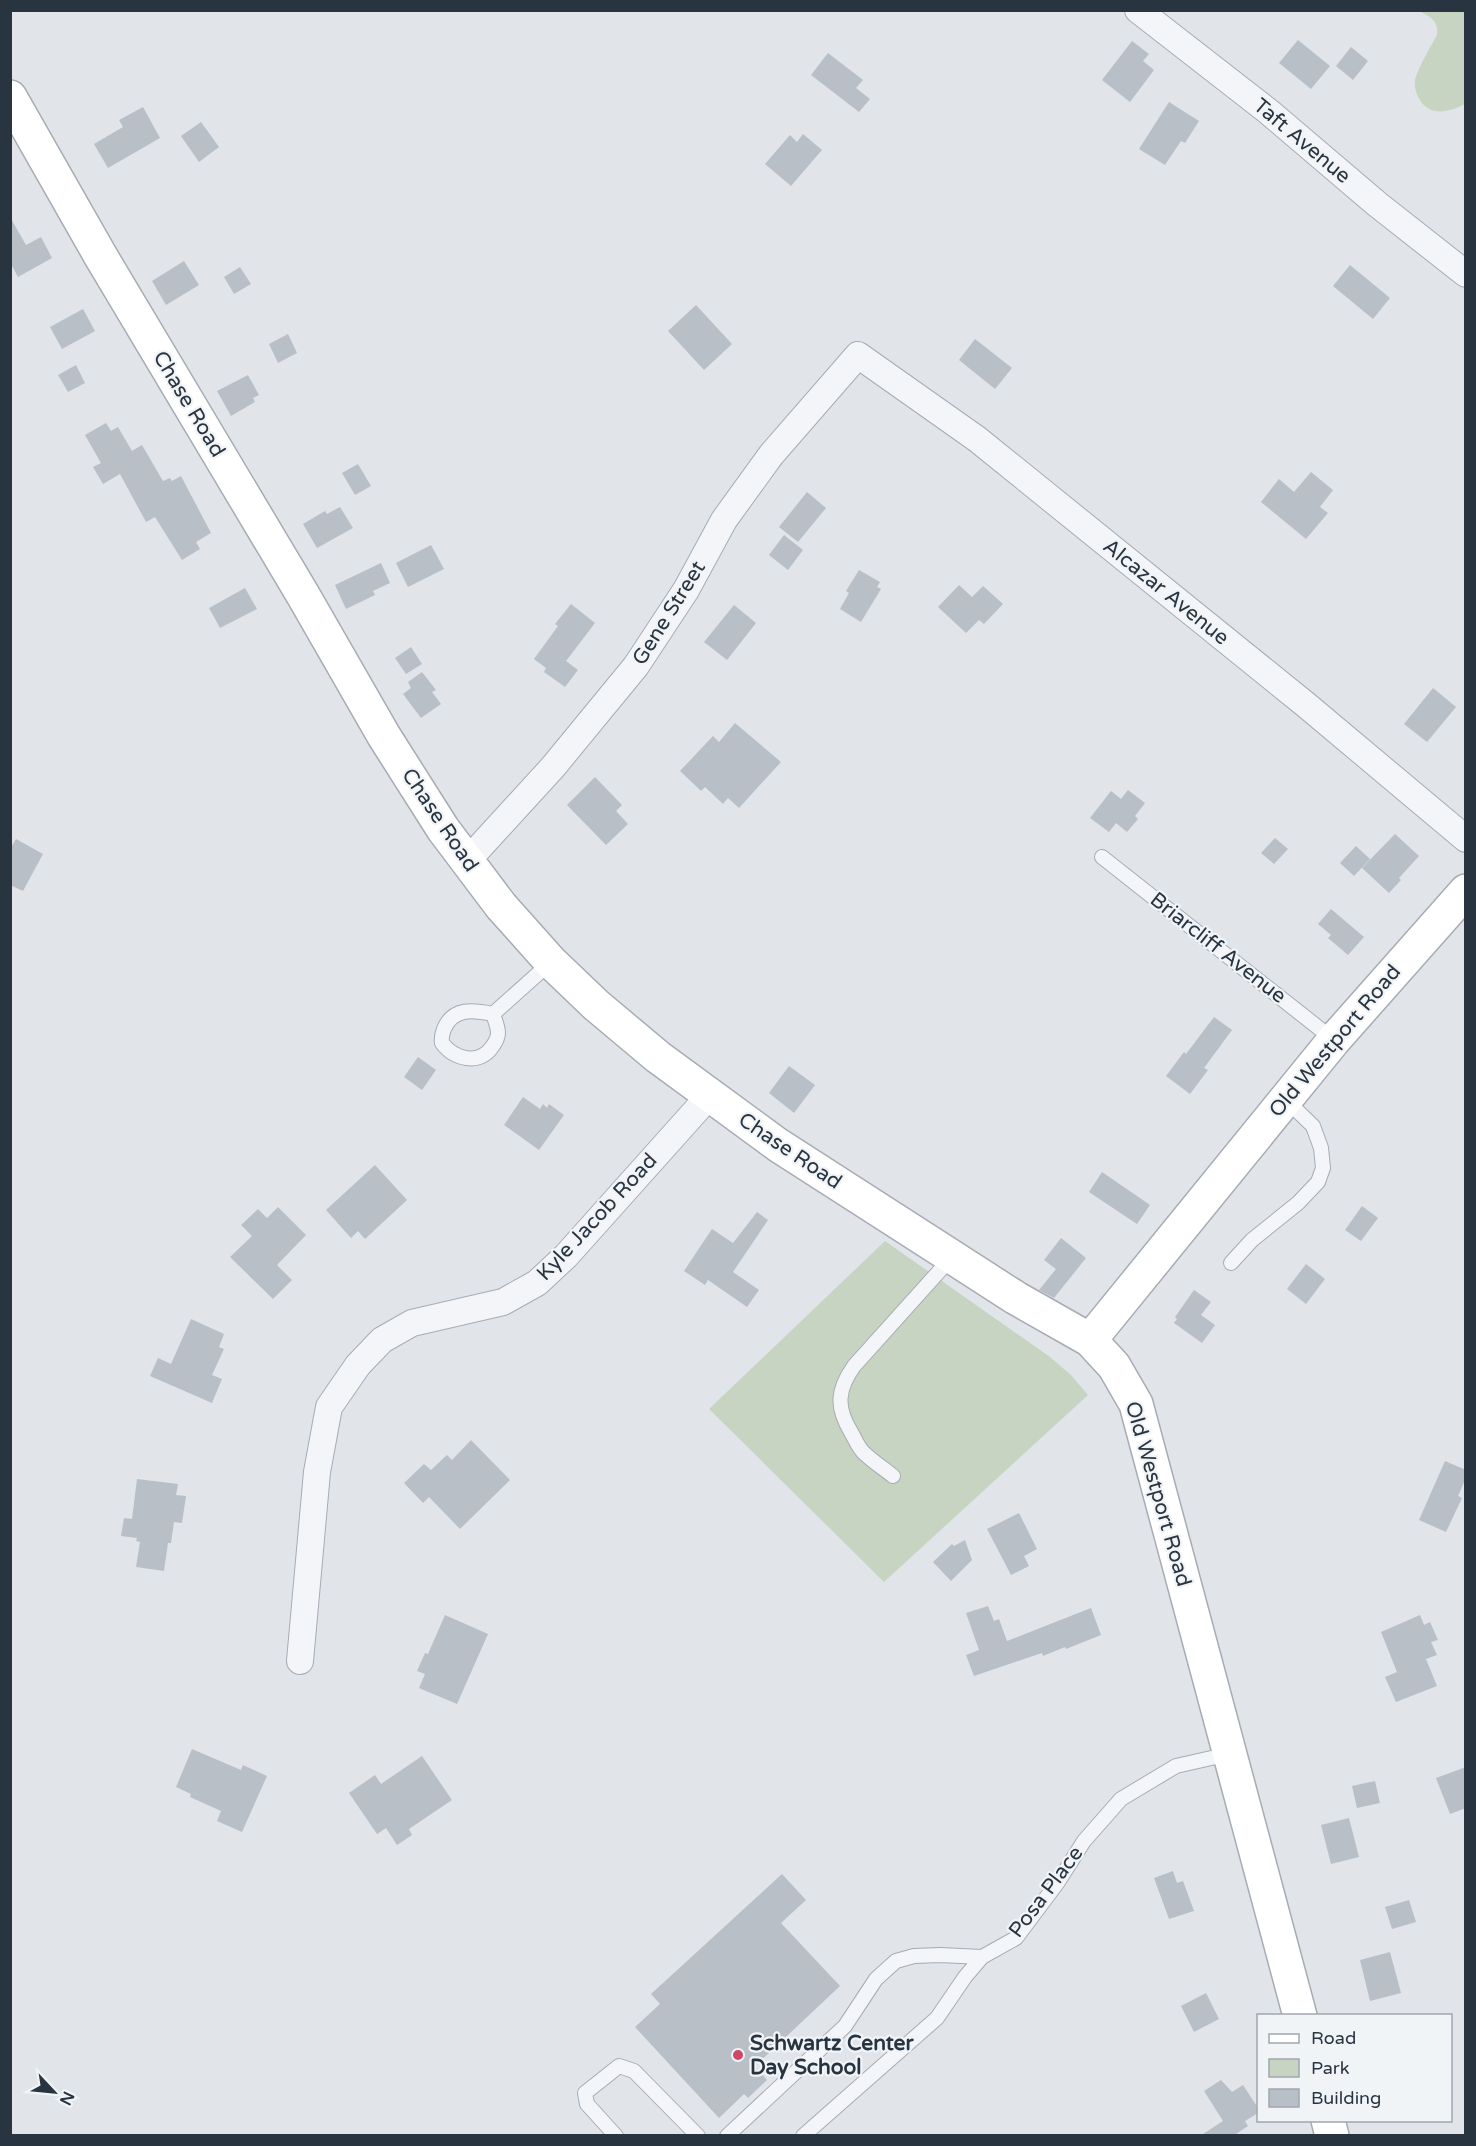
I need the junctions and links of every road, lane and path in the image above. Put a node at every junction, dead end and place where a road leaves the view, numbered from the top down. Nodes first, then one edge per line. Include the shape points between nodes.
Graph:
1 (1138, 10) edge
2 (10, 97) edge
3 (1466, 274) edge
4 (858, 355) joint
5 (1466, 839) edge
6 (1102, 857) dead end
7 (467, 861) junction
8 (1466, 891) edge
9 (551, 962) junction
10 (493, 1014) dead end
11 (1334, 1040) junction
12 (710, 1095) junction
13 (1286, 1100) junction
14 (952, 1257) junction
15 (1231, 1263) dead end
16 (1090, 1340) junction
17 (893, 1476) dead end
18 (300, 1661) dead end
19 (1229, 1754) junction
20 (982, 1957) junction
21 (1299, 2014) edge
22 (616, 2136) edge
23 (698, 2136) edge
24 (728, 2136) edge
25 (803, 2136) edge

1 - 3 street, Taft Avenue
2 - 7 street, Chase Road via 384,736
4 - 5 street, Alcazar Avenue via 977,439
4 - 7 street, Gene Street via 771,455 731,511 636,666 553,768
6 - 11 lane, Briarcliff Avenue
7 - 9 street, Chase Road
8 - 11 street, Old Westport Road
9 - 10 lane
9 - 12 street, Chase Road via 649,1050
11 - 13 street, Old Westport Road
12 - 14 street, Chase Road via 778,1145
12 - 18 street, Kyle Jacob Road via 566,1256 537,1283 503,1302 412,1323 382,1340 358,1365 329,1407 317,1473
13 - 15 lane via 1313,1126 1323,1167 1318,1182
13 - 16 street, Old Westport Road
14 - 16 street, Chase Road
14 - 17 lane via 854,1366 841,1392 843,1419 861,1451
16 - 19 street, Old Westport Road via 1114,1366 1136,1404
19 - 20 lane, Posa Place via 1176,1766 1121,1799 1084,1841 1016,1938
19 - 21 street, Old Westport Road
20 - 24 lane via 914,1956 896,1961 876,1978 845,2026
20 - 25 lane, Posa Place via 938,2018
22 - 23 lane via 587,2104 585,2093 619,2066 633,2071

